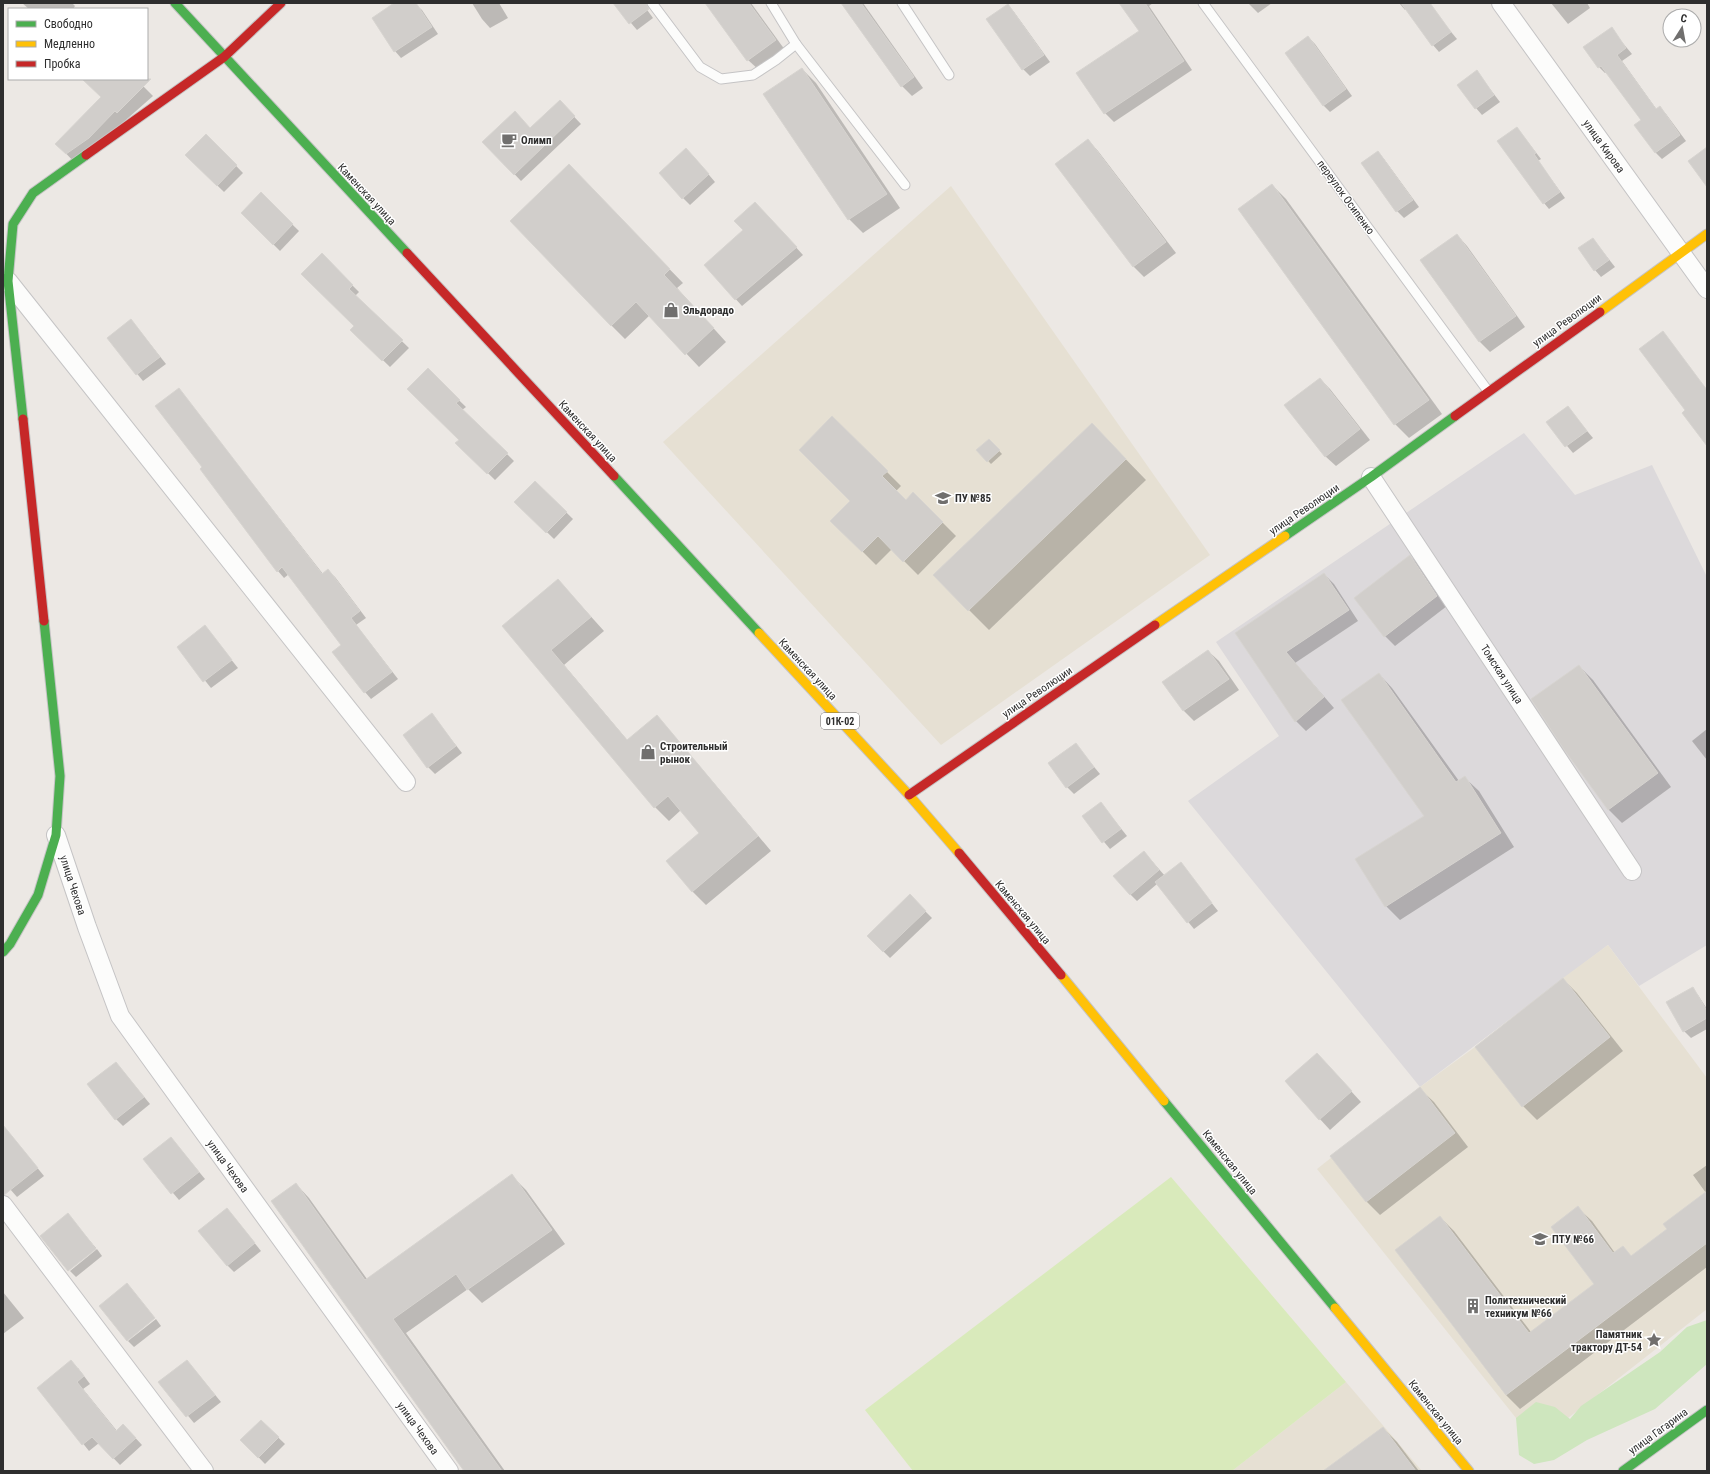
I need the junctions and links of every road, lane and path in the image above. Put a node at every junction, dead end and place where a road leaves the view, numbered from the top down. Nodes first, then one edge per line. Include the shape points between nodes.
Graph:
1 (174, 3) edge
2 (281, 3) edge
3 (652, 3) edge
4 (772, 3) edge
5 (902, 3) edge
6 (1203, 3) edge
7 (1505, 5) edge
8 (796, 44) junction
9 (224, 57) junction
10 (949, 75) dead end
11 (905, 185) dead end
12 (1707, 234) edge
13 (1681, 252) junction
14 (8, 281) junction
15 (1707, 289) edge
16 (1488, 392) junction
17 (1371, 477) junction
18 (406, 782) dead end
19 (909, 795) junction
20 (56, 835) junction
21 (1632, 871) dead end
22 (3, 952) edge
23 (3, 1205) edge
24 (1707, 1410) edge
25 (204, 1471) edge
26 (449, 1471) edge
27 (1469, 1471) edge
28 (1623, 1471) edge

1 - 9 street, Каменская улица / 01К-02
2 - 9 street
3 - 8 lane via 700,67 721,79 753,75
4 - 8 lane
5 - 10 lane
6 - 16 lane, переулок Осипенко
7 - 13 street, улица Кирова
8 - 11 lane
9 - 14 street via 33,194 13,224
9 - 19 street, Каменская улица / 01К-02
12 - 13 street, улица Революции
13 - 15 street, улица Кирова
13 - 16 street, улица Революции
14 - 18 street
14 - 20 street via 60,776
16 - 17 street, улица Революции
17 - 19 street, улица Революции
17 - 21 street, Томская улица
19 - 27 street, Каменская улица / 01К-02 via 1027,934
20 - 22 street via 38,895
20 - 26 street, улица Чехова via 120,1016
23 - 25 street
24 - 28 street, улица Гагарина

